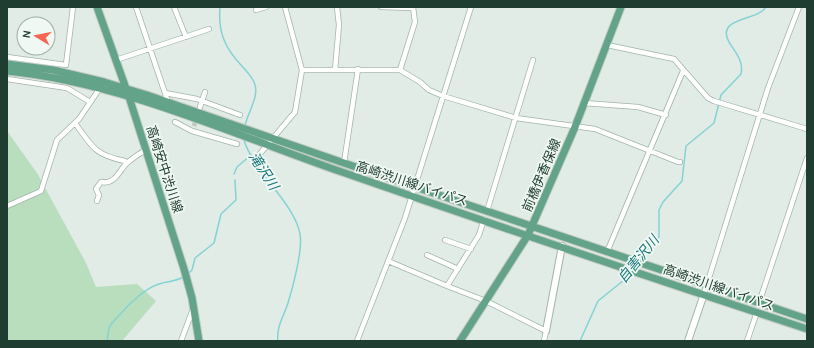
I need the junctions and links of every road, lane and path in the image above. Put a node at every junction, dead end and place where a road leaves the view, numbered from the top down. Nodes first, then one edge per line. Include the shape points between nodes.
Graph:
1 (73, 7) edge
2 (97, 7) edge
3 (136, 7) edge
4 (174, 7) edge
5 (266, 7) edge
6 (285, 7) edge
7 (337, 7) edge
8 (380, 7) edge
9 (471, 7) edge
10 (621, 7) edge
11 (799, 7) edge
12 (413, 8) edge
13 (256, 10) dead end
14 (209, 29) dead end
15 (186, 37) junction
16 (607, 45) junction
17 (151, 49) junction
18 (7, 57) edge
19 (116, 60) junction
20 (533, 60) dead end
21 (7, 64) edge
22 (358, 69) junction
23 (302, 70) junction
24 (335, 70) junction
25 (400, 70) junction
26 (7, 71) edge
27 (683, 71) junction
28 (7, 79) edge
29 (100, 88) junction
30 (126, 89) junction
31 (205, 92) dead end
32 (165, 93) junction
33 (443, 96) junction
34 (129, 97) junction
35 (202, 101) junction
36 (90, 102) junction
37 (168, 102) junction
38 (584, 103) junction
39 (200, 107) dead end
40 (760, 114) junction
41 (240, 115) dead end
42 (666, 115) junction
43 (516, 118) junction
44 (175, 122) dead end
45 (75, 123) junction
46 (575, 127) junction
47 (807, 129) edge
48 (273, 138) junction
49 (237, 144) dead end
50 (267, 146) junction
51 (146, 150) junction
52 (650, 152) junction
53 (258, 156) dead end
54 (807, 158) edge
55 (680, 162) dead end
56 (127, 163) junction
57 (344, 163) junction
58 (414, 187) junction
59 (412, 196) junction
60 (96, 201) dead end
61 (7, 206) edge
62 (487, 211) junction
63 (484, 219) junction
64 (532, 226) junction
65 (528, 235) junction
66 (445, 240) dead end
67 (562, 246) junction
68 (471, 249) junction
69 (607, 252) junction
70 (427, 255) dead end
71 (388, 261) junction
72 (458, 269) junction
73 (706, 285) junction
74 (447, 286) junction
75 (704, 294) junction
76 (486, 301) junction
77 (759, 303) junction
78 (194, 306) junction
79 (757, 312) junction
80 (807, 319) edge
81 (806, 329) edge
82 (546, 331) junction
83 (181, 341) edge
84 (199, 341) edge
85 (356, 341) edge
86 (460, 341) edge
87 (544, 341) edge
88 (688, 341) edge
89 (747, 341) edge

1 - 18 street via 66,65
2 - 19 main road, 高崎安中渋川線
3 - 17 street
4 - 15 street
5 - 13 street
6 - 23 street
7 - 24 street via 339,26
8 - 12 street
9 - 33 street
10 - 16 main road, 前橋伊香保線
11 - 40 street
12 - 25 street via 415,22
14 - 15 street
15 - 17 street
16 - 27 street via 671,58
16 - 38 main road, 前橋伊香保線
17 - 19 street
17 - 32 street
19 - 30 main road, 高崎安中渋川線
20 - 43 street
21 - 30 main road, 高崎渋川線バイパス via 53,70
22 - 24 street
22 - 25 street
22 - 57 street
23 - 24 street
23 - 48 street via 295,112
25 - 33 street via 429,90
26 - 29 main road, 高崎渋川線バイパス
27 - 40 street via 708,98
27 - 42 street
28 - 36 street via 68,88
29 - 34 main road, 高崎渋川線バイパス
29 - 36 street
30 - 34 main road, 高崎安中渋川線
30 - 37 main road, 高崎渋川線バイパス
31 - 35 street
32 - 35 street
32 - 37 street
33 - 43 street
33 - 58 street
34 - 50 main road, 高崎渋川線バイパス
34 - 51 main road, 高崎安中渋川線
35 - 39 street
35 - 41 street
36 - 45 street
37 - 48 main road, 高崎渋川線バイパス
38 - 42 street via 638,107
38 - 46 main road, 前橋伊香保線
40 - 47 street
40 - 73 street
42 - 52 street
43 - 46 street
43 - 62 street
44 - 49 street
45 - 56 street via 94,149 104,157
45 - 61 street via 55,145 41,191
46 - 52 street via 608,133
46 - 64 main road, 前橋伊香保線
48 - 50 street
48 - 57 main road, 高崎渋川線バイパス
50 - 53 street
50 - 59 main road, 高崎渋川線バイパス
51 - 56 street
51 - 78 main road, 高崎安中渋川線
52 - 55 street
52 - 69 street
54 - 77 street
56 - 60 street via 117,177 106,183 101,182 96,189 99,195
57 - 58 main road, 高崎渋川線バイパス
58 - 59 street
58 - 62 main road, 高崎渋川線バイパス
59 - 63 main road, 高崎渋川線バイパス
59 - 71 street
62 - 64 main road, 高崎渋川線バイパス
63 - 65 main road, 高崎渋川線バイパス
63 - 68 street via 479,236
64 - 65 main road, 前橋伊香保線
64 - 69 main road, 高崎渋川線バイパス
65 - 67 main road, 高崎渋川線バイパス
65 - 76 main road, 前橋伊香保線
66 - 68 street
67 - 75 main road, 高崎渋川線バイパス
67 - 82 street
68 - 72 street
69 - 73 main road, 高崎渋川線バイパス
70 - 72 street
71 - 74 street
71 - 85 street
72 - 74 street
73 - 75 street
73 - 77 main road, 高崎渋川線バイパス
74 - 76 street
75 - 79 main road, 高崎渋川線バイパス
75 - 88 street
76 - 82 street
76 - 86 main road, 前橋伊香保線
77 - 80 main road, 高崎渋川線バイパス
78 - 83 street
78 - 84 main road, 高崎安中渋川線
79 - 81 main road, 高崎渋川線バイパス
79 - 89 street
82 - 87 street

